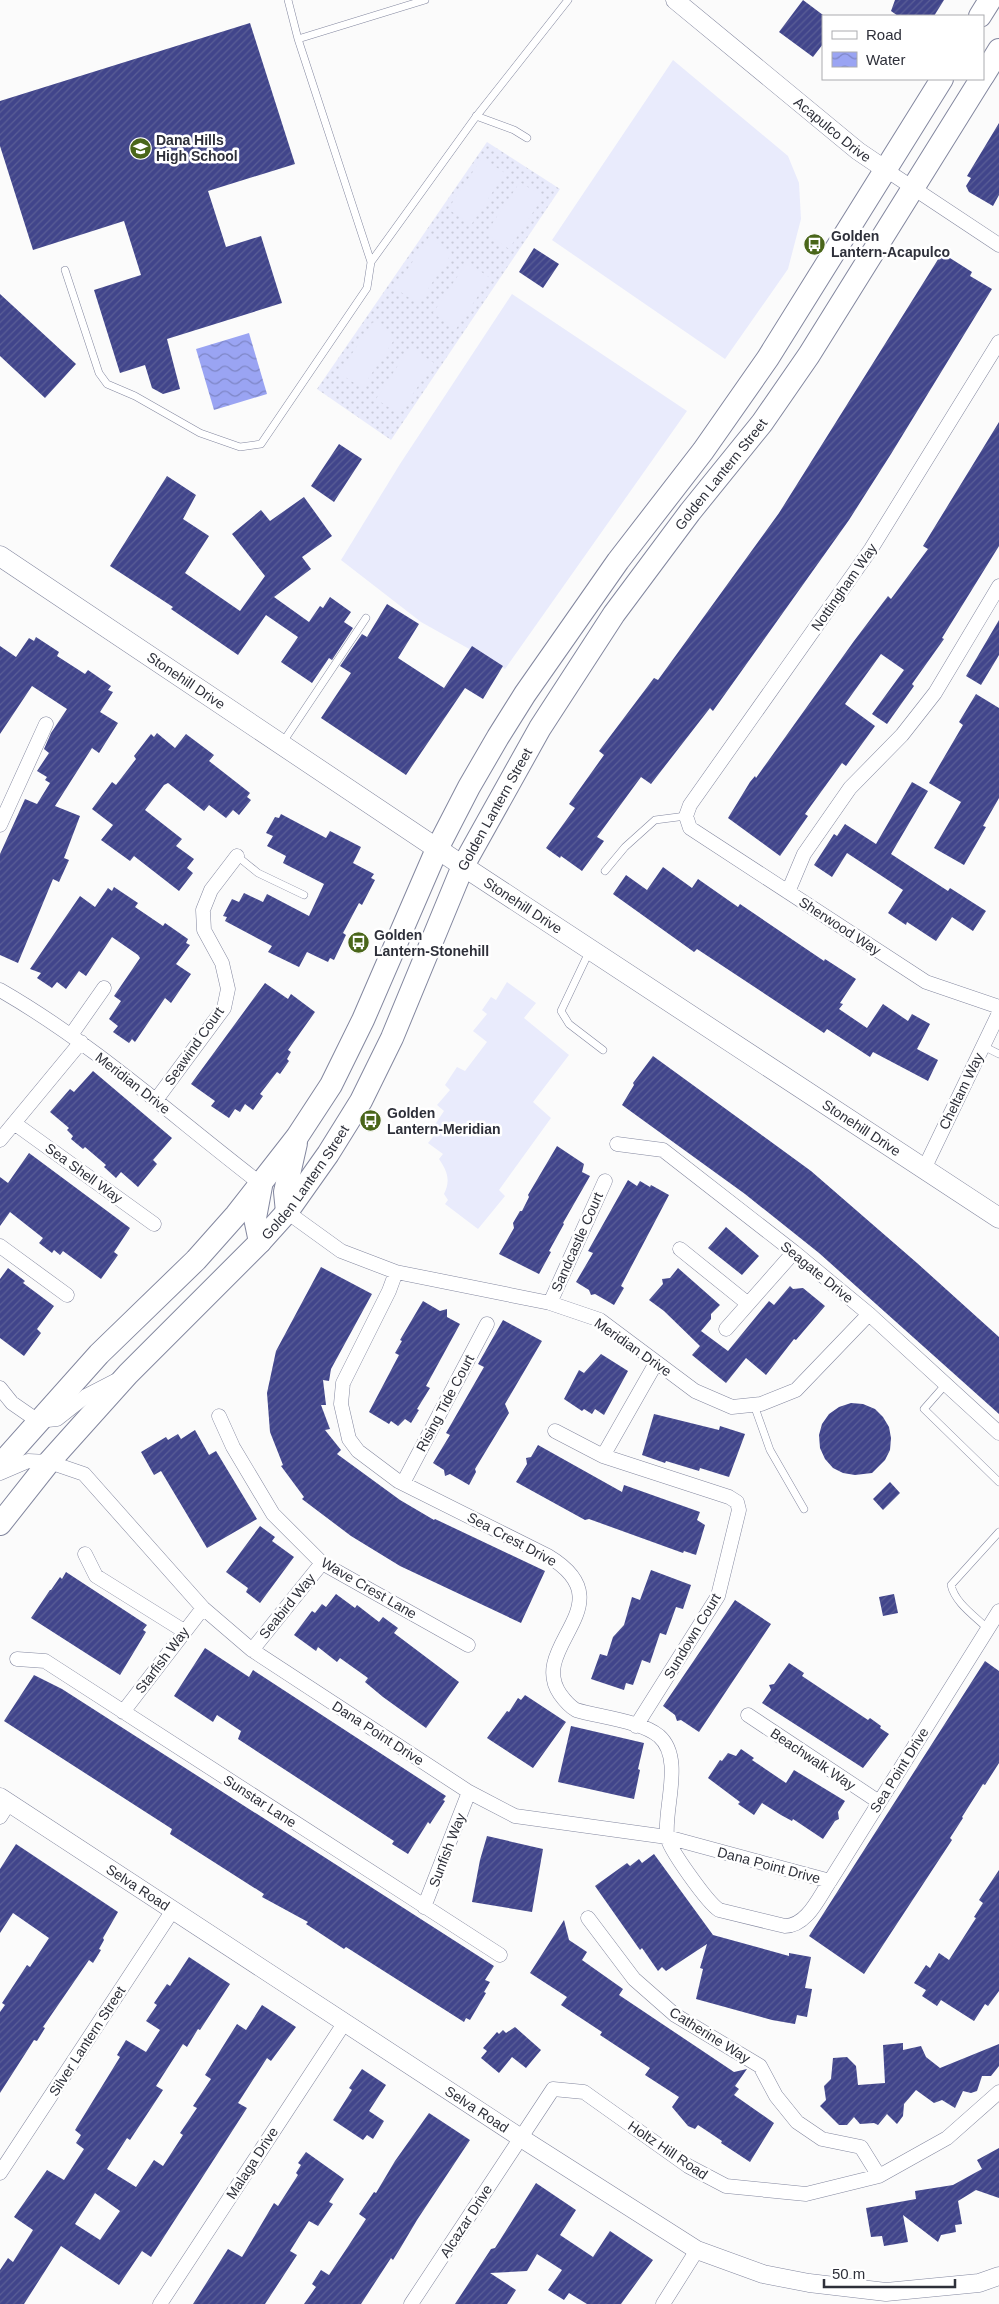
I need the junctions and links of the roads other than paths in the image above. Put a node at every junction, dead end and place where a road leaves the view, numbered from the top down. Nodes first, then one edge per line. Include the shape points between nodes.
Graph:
1 (288, 0) edge
2 (425, 0) edge
3 (568, 0) edge
4 (676, 0) edge
5 (990, 0) edge
6 (981, 15) edge
7 (298, 39) junction
8 (999, 50) edge
9 (984, 74) edge
10 (941, 80) edge
11 (980, 80) edge
12 (476, 116) junction
13 (527, 138) dead end
14 (886, 170) junction
15 (912, 188) junction
16 (999, 245) edge
17 (371, 262) junction
18 (65, 270) dead end
19 (999, 342) edge
20 (0, 556) edge
21 (999, 586) edge
22 (366, 618) dead end
23 (46, 724) dead end
24 (281, 745) junction
25 (688, 822) junction
26 (0, 825) edge
27 (437, 849) junction
28 (236, 856) joint
29 (464, 866) junction
30 (605, 871) dead end
31 (788, 892) junction
32 (304, 895) dead end
33 (590, 950) junction
34 (104, 988) dead end
35 (0, 990) edge
36 (999, 1007) edge
37 (999, 1013) edge
38 (76, 1039) junction
39 (983, 1046) junction
40 (603, 1050) dead end
41 (999, 1054) edge
42 (156, 1100) junction
43 (14, 1122) junction
44 (297, 1137) junction
45 (0, 1140) edge
46 (617, 1144) dead end
47 (924, 1169) junction
48 (605, 1181) dead end
49 (261, 1184) junction
50 (287, 1212) junction
51 (999, 1218) edge
52 (154, 1224) dead end
53 (260, 1242) junction
54 (0, 1246) edge
55 (680, 1249) dead end
56 (794, 1252) junction
57 (396, 1272) junction
58 (66, 1295) dead end
59 (550, 1303) junction
60 (747, 1303) junction
61 (869, 1314) junction
62 (487, 1324) dead end
63 (726, 1329) dead end
64 (656, 1363) junction
65 (128, 1374) junction
66 (946, 1384) junction
67 (0, 1388) edge
68 (754, 1404) junction
69 (219, 1416) dead end
70 (38, 1420) junction
71 (555, 1431) dead end
72 (999, 1433) edge
73 (603, 1456) junction
74 (49, 1462) junction
75 (0, 1465) edge
76 (0, 1472) edge
77 (999, 1482) edge
78 (403, 1483) junction
79 (804, 1509) dead end
80 (0, 1524) edge
81 (999, 1532) edge
82 (85, 1554) dead end
83 (322, 1563) junction
84 (203, 1608) junction
85 (999, 1611) edge
86 (988, 1629) junction
87 (184, 1631) junction
88 (468, 1645) dead end
89 (252, 1650) junction
90 (17, 1659) dead end
91 (123, 1712) junction
92 (748, 1714) dead end
93 (636, 1726) junction
94 (469, 1792) junction
95 (879, 1802) junction
96 (3, 1805) edge
97 (667, 1837) junction
98 (830, 1881) junction
99 (424, 1907) junction
100 (173, 1910) junction
101 (588, 1918) dead end
102 (500, 1955) dead end
103 (345, 2022) junction
104 (999, 2092) edge
105 (521, 2138) junction
106 (0, 2173) edge
107 (879, 2176) junction
108 (697, 2250) junction
109 (999, 2276) edge
110 (887, 2298) edge
111 (160, 2304) edge
112 (411, 2304) edge
113 (663, 2304) edge

1 - 7 lane
2 - 7 lane
3 - 12 lane
4 - 14 street, Acapulco Drive via 858,151
5 - 6 main road
7 - 17 lane
8 - 9 main road
10 - 14 main road, Golden Lantern Street
11 - 15 main road, Golden Lantern Street
12 - 13 lane
12 - 17 lane
14 - 15 street, Acapulco Drive
14 - 27 main road, Golden Lantern Street via 737,403 612,569 525,694 469,787
15 - 16 street, Acapulco Drive
15 - 29 main road, Golden Lantern Street via 809,355 762,423 649,566 592,648 540,728
17 - 18 lane via 367,288 261,444 240,447 200,433 107,384 99,373
19 - 25 street, Nottingham Way via 871,549 696,797
20 - 24 main road, Stonehill Drive
21 - 31 street via 934,693 902,736 845,795 804,854
22 - 24 lane
23 - 26 street
24 - 27 main road, Stonehill Drive
25 - 30 lane via 655,820
25 - 31 street, Sherwood Way
27 - 29 main road, Stonehill Drive
27 - 44 main road, Golden Lantern Street via 363,1020 331,1085
28 - 32 lane via 258,872
28 - 42 street, Seawind Court via 211,890 203,910 204,930 222,963 228,989 224,1008
29 - 33 main road, Stonehill Drive
29 - 50 main road, Golden Lantern Street via 392,1038 361,1102
31 - 36 street, Sherwood Way via 926,982
33 - 40 lane via 560,1011 569,1024
33 - 47 main road, Stonehill Drive
34 - 38 street
35 - 38 street, Meridian Drive
37 - 39 street, Cheltam Way
38 - 42 street, Meridian Drive
38 - 43 street
39 - 41 lane
39 - 47 street, Cheltam Way
42 - 49 street, Meridian Drive
43 - 45 street
43 - 52 street, Sea Shell Way
44 - 49 main road, Golden Lantern Street
44 - 50 main road via 285,1192
46 - 56 street, Seagate Drive via 663,1150
47 - 51 main road, Stonehill Drive
48 - 59 street, Sandcastle Court
49 - 53 main road via 255,1218
49 - 70 main road, Golden Lantern Street via 196,1260 99,1354
50 - 53 main road, Golden Lantern Street
50 - 57 street, Meridian Drive via 340,1251
53 - 65 main road, Golden Lantern Street
54 - 58 street
55 - 60 street
56 - 60 street
56 - 61 street, Seagate Drive
57 - 59 street, Meridian Drive
57 - 78 street, Sea Crest Drive via 343,1383 341,1394 344,1421 353,1445
59 - 64 street, Meridian Drive via 600,1320
60 - 63 street
61 - 66 street, Seagate Drive
61 - 68 street, Meridian Drive via 796,1390
62 - 78 street, Rising Tide Court
64 - 68 street, Meridian Drive via 695,1391 732,1407
64 - 73 street
65 - 70 street via 86,1396 57,1419
65 - 74 main road, Golden Lantern Street
66 - 72 street, Seagate Drive
66 - 77 lane via 924,1409
67 - 70 street via 12,1403
68 - 79 lane via 770,1450
69 - 83 street, Wave Crest Lane via 233,1447 274,1514
70 - 75 main road, Golden Lantern Street
71 - 73 street
73 - 93 street, Sundown Court via 723,1494 736,1502 739,1510 718,1596
74 - 76 street, Dana Point Drive via 28,1461
74 - 80 main road, Golden Lantern Street
74 - 84 street, Dana Point Drive via 84,1474
78 - 93 street, Sea Crest Drive via 548,1556 563,1567 576,1585 580,1601 553,1662 554,1684 568,1705 576,1710
81 - 86 lane via 951,1585 953,1594
82 - 87 street via 96,1576
83 - 88 street, Wave Crest Lane
83 - 89 street, Seabird Way
84 - 87 street, Starfish Way
84 - 89 street, Dana Point Drive
85 - 86 street, Sea Point Drive
86 - 95 street, Sea Point Drive
87 - 91 street, Starfish Way
89 - 94 street, Dana Point Drive
90 - 91 street, Sunstar Lane via 45,1661
91 - 99 street, Sunstar Lane
92 - 95 street, Beachwalk Way
93 - 97 street, Sea Crest Drive via 657,1735 669,1749 672,1762
94 - 97 street, Dana Point Drive via 516,1816
94 - 99 street, Sunfish Way
95 - 98 street, Sea Point Drive
96 - 100 street, Selva Road
97 - 98 street, Dana Point Drive
97 - 98 street, Sea Point Drive via 714,1907 782,1925 795,1925 804,1918
99 - 102 street, Sunstar Lane
100 - 103 street, Selva Road
100 - 106 street, Silver Lantern Street
101 - 107 street, Catherine Way via 634,1978 675,2015 760,2066 776,2096 796,2122 822,2139 861,2148
103 - 105 street, Selva Road
103 - 111 street, Malaga Drive
104 - 107 street, Holtz Hill Road via 947,2138
105 - 107 street, Holtz Hill Road via 553,2089 584,2092 688,2166 726,2186 806,2194
105 - 108 street, Selva Road
105 - 112 street, Alcazar Drive
108 - 110 street, Selva Road via 763,2274
108 - 113 street
109 - 110 street, Selva Road via 979,2283

